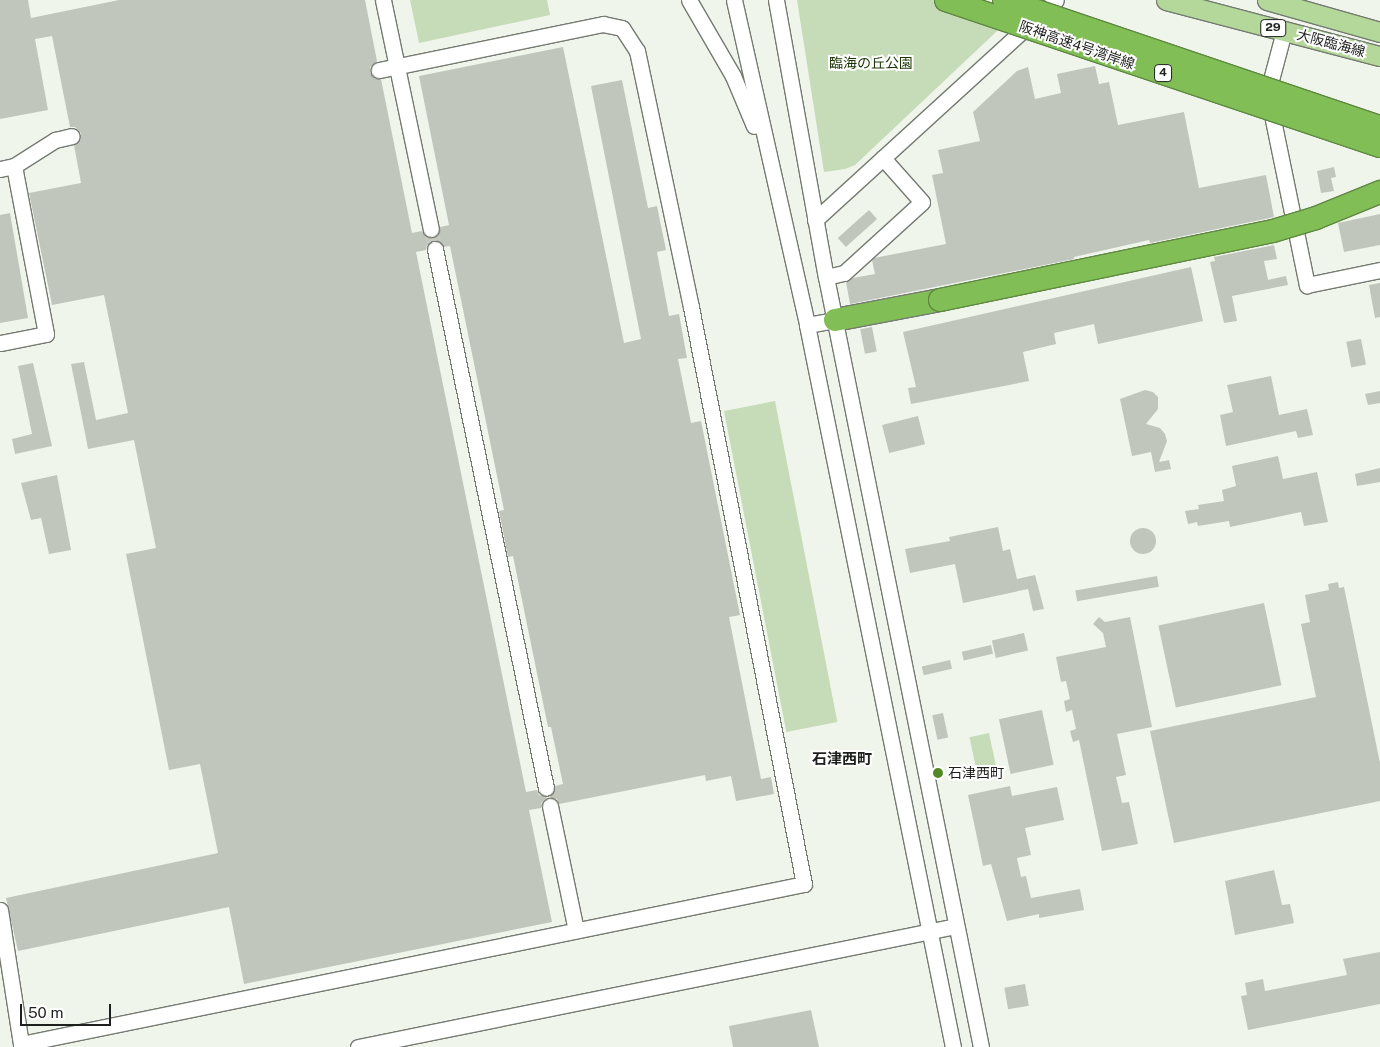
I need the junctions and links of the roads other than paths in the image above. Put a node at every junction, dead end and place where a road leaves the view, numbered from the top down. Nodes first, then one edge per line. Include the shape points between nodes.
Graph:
1 (383, 0) edge
2 (689, 0) edge
3 (734, 0) edge
4 (776, 0) edge
5 (946, 0) edge
6 (1004, 0) edge
7 (1018, 0) edge
8 (1056, 0) edge
9 (1166, 0) edge
10 (1267, 0) edge
11 (1284, 31) junction
12 (1380, 32) edge
13 (1380, 56) edge
14 (398, 66) junction
15 (1201, 66) junction
16 (379, 70) dead end
17 (1380, 126) edge
18 (72, 136) dead end
19 (1380, 146) edge
20 (883, 158) junction
21 (7, 168) edge
22 (1380, 192) edge
23 (782, 208) junction
24 (816, 220) junction
25 (431, 229) tunnel mouth
26 (435, 249) tunnel mouth
27 (1380, 270) edge
28 (826, 277) junction
29 (835, 320) junction
30 (807, 325) junction
31 (0, 343) edge
32 (546, 788) dead end
33 (550, 806) dead end
34 (0, 910) edge
35 (956, 926) junction
36 (576, 930) junction
37 (930, 931) junction
38 (358, 1047) edge
39 (953, 1047) edge
40 (981, 1047) edge

1 - 14 street
2 - 23 street via 745,101
3 - 23 street
4 - 24 street
5 - 19 highway, 阪神高速4号湾岸線 / 4, bridge
6 - 15 highway, 阪神高速4号湾岸線 / 4, bridge
7 - 15 highway, bridge
8 - 20 street
9 - 11 main road, 大阪臨海線 / 29
10 - 12 main road, 大阪臨海線 / 29
11 - 13 main road, 大阪臨海線 / 29
11 - 27 street via 1271,80 1272,115 1307,285
14 - 16 street
14 - 25 street
14 - 36 street via 603,24 622,28 637,51 691,307 804,884
15 - 17 highway, 阪神高速4号湾岸線 / 4, bridge
18 - 21 street via 55,140
20 - 24 street
20 - 28 street via 922,202 844,273
21 - 31 street via 46,334
22 - 29 highway, bridge via 1273,232
23 - 30 street
24 - 28 street
26 - 32 street
28 - 29 street
29 - 30 street
29 - 35 street
30 - 37 street
33 - 36 street
34 - 36 street via 21,1044
35 - 37 street
35 - 40 street
37 - 38 street
37 - 39 street

